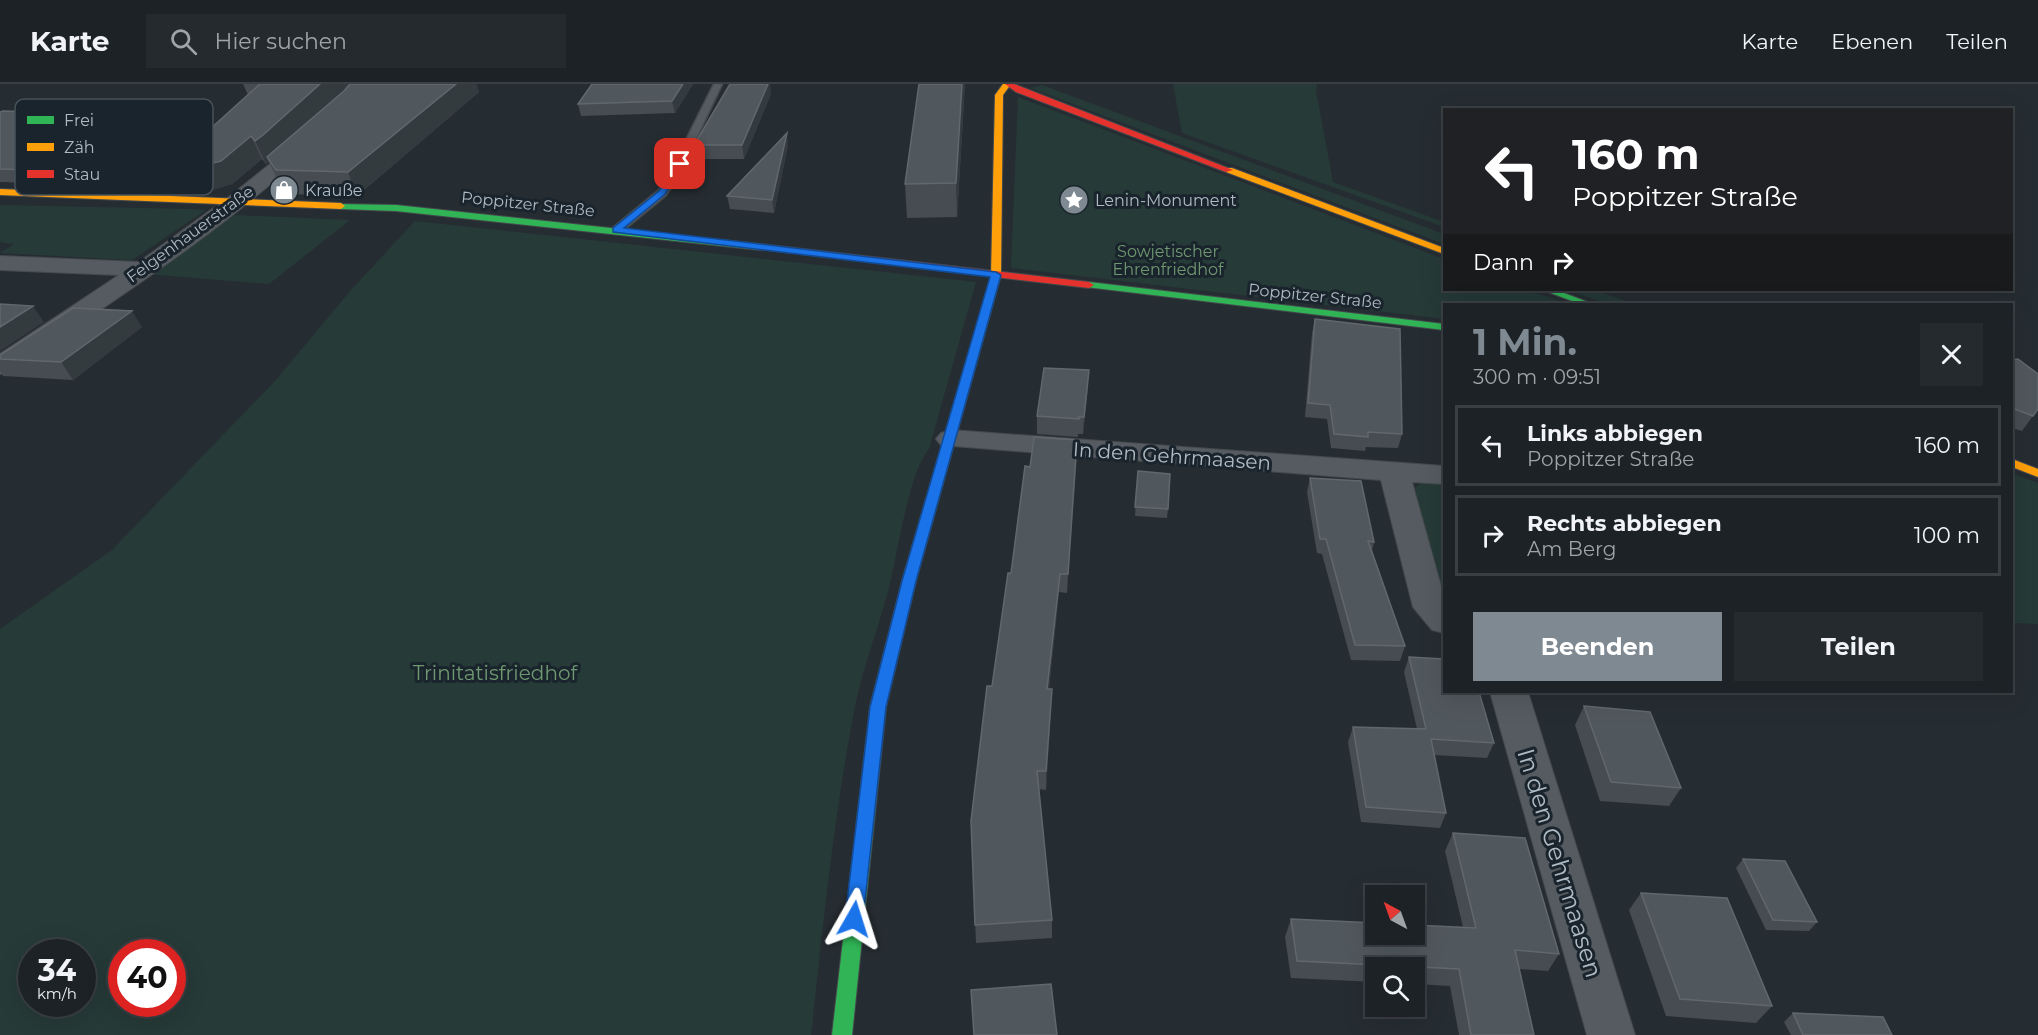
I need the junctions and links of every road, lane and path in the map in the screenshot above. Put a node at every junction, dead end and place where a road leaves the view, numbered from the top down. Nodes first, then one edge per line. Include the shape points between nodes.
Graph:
1 (365, 84) edge
2 (718, 84) edge
3 (1008, 84) edge
4 (0, 192) edge
5 (15, 193) edge
6 (79, 195) edge
7 (238, 201) junction
8 (616, 230) junction
9 (1443, 251) edge
10 (0, 263) edge
11 (143, 270) junction
12 (996, 275) junction
13 (1551, 291) edge
14 (1585, 303) edge
15 (1443, 327) edge
16 (0, 366) edge
17 (951, 439) junction
18 (2013, 464) edge
19 (1394, 473) junction
20 (2038, 473) edge
21 (1443, 475) edge
22 (1443, 620) edge
23 (1509, 693) edge
24 (842, 1035) edge
25 (1611, 1035) edge

1 - 7 street, Felgenhauerstraße via 329,124
2 - 8 lane via 671,181
3 - 9 street
3 - 12 street via 999,95
4 - 5 street, Poppitzer Straße
6 - 7 street, Poppitzer Straße
7 - 8 street, Poppitzer Straße via 396,208
7 - 11 street, Felgenhauerstraße
8 - 12 street, Poppitzer Straße
10 - 11 street
11 - 16 street, Felgenhauerstraße
12 - 15 street, Poppitzer Straße
12 - 17 street
13 - 14 street
17 - 19 street, In den Gehrmaasen
17 - 24 street via 909,581 878,707
18 - 20 street
19 - 21 street, In den Gehrmaasen
19 - 22 street via 1430,607
23 - 25 street, In den Gehrmaasen

